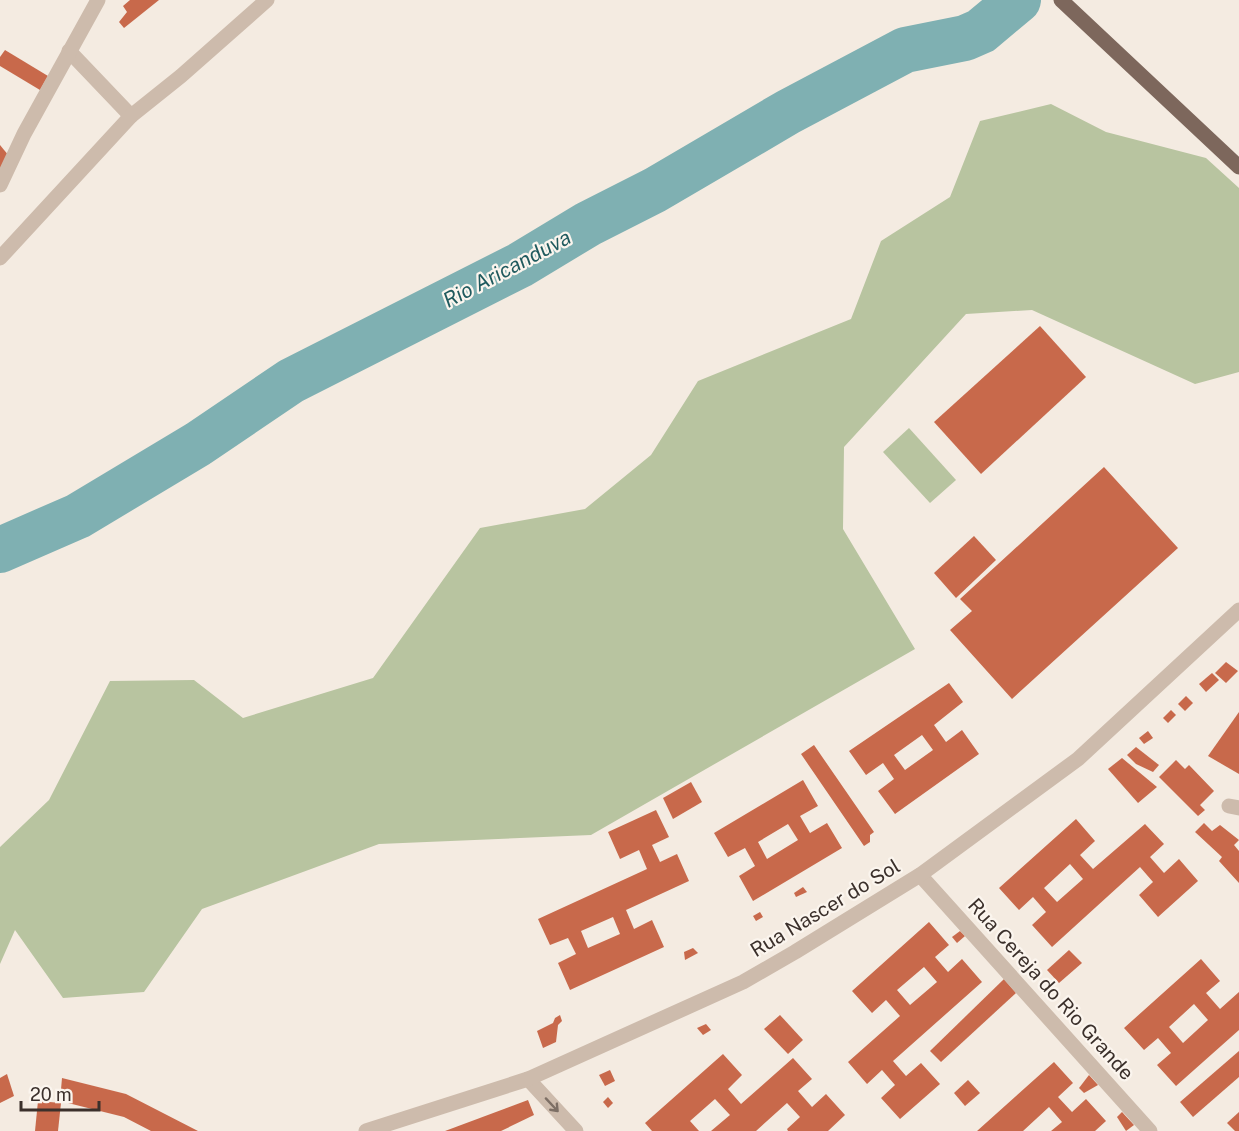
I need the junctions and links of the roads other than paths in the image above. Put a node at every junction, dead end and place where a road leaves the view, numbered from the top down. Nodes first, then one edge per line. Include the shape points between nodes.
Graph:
1 (98, 0) edge
2 (267, 0) edge
3 (1063, 2) edge
4 (69, 51) junction
5 (131, 116) junction
6 (1239, 167) edge
7 (0, 185) edge
8 (0, 258) edge
9 (1239, 610) edge
10 (920, 875) junction
11 (528, 1079) junction
12 (366, 1131) edge
13 (576, 1131) edge
14 (1150, 1131) edge

1 - 4 street
2 - 5 street
3 - 6 main road
4 - 5 street
4 - 7 street
5 - 8 street
9 - 10 street, Rua Nascer do Sol via 1078,759
10 - 11 street, Rua Nascer do Sol via 743,982
10 - 14 street, Rua Cereja do Rio Grande
11 - 12 street, Rua Nascer do Sol
11 -> 13 street

